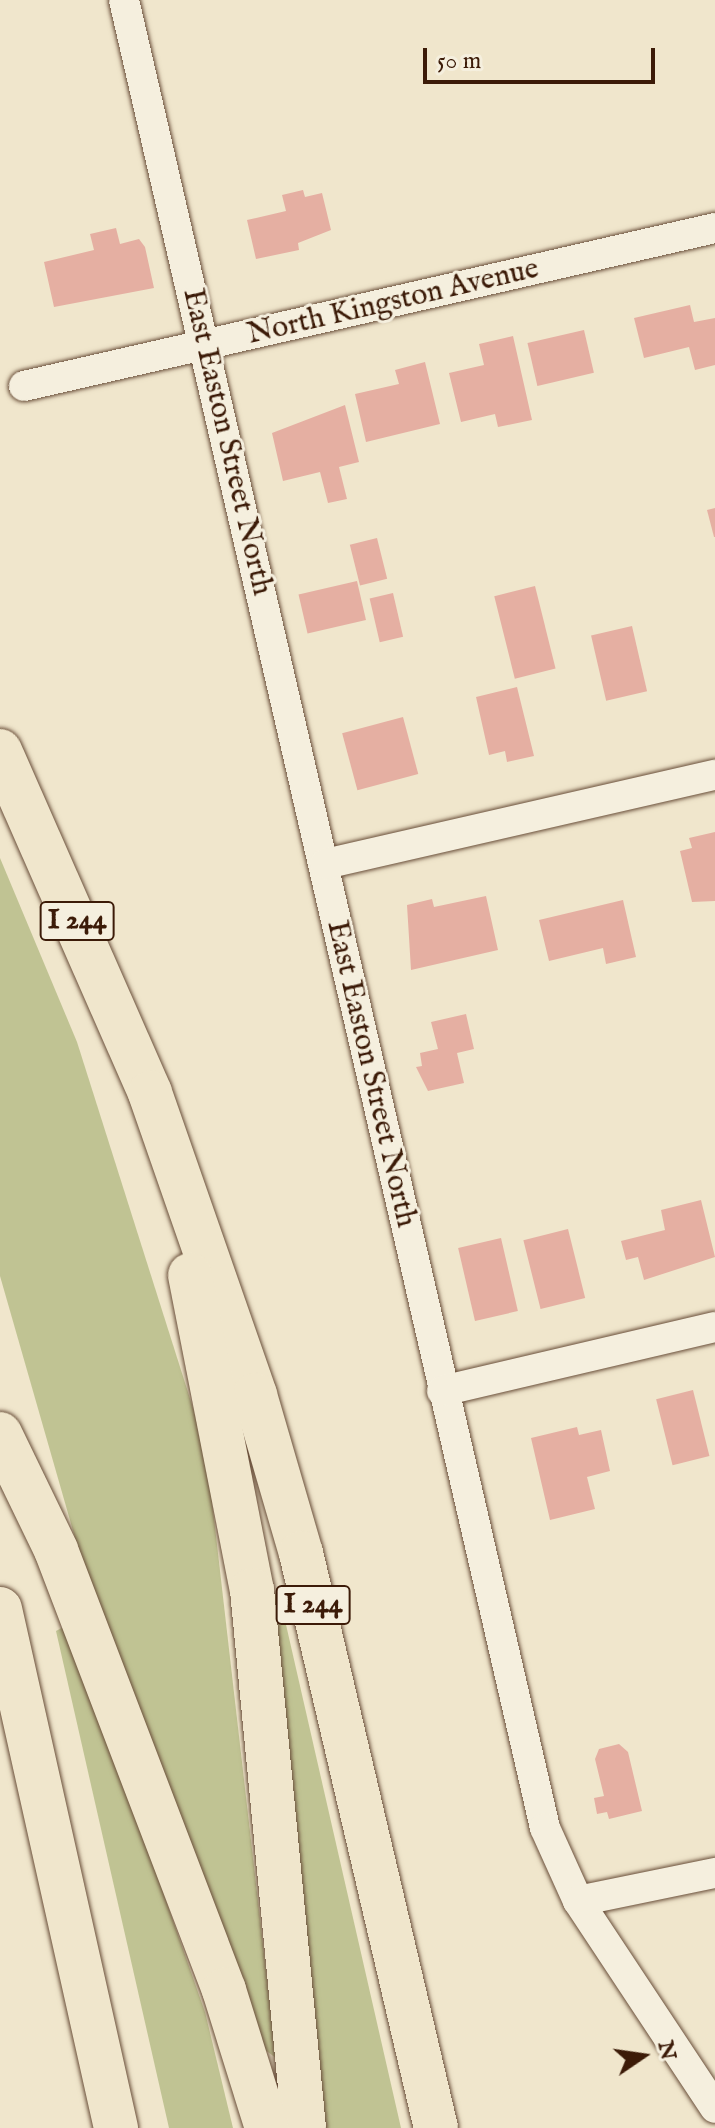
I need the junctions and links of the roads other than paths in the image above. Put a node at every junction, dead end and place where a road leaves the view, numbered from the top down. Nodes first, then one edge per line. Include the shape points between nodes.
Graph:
1 (124, 0) edge
2 (715, 228) edge
3 (204, 345) junction
4 (24, 386) dead end
5 (0, 751) edge
6 (715, 775) edge
7 (325, 864) junction
8 (150, 1093) junction
9 (715, 1327) edge
10 (442, 1391) junction
11 (0, 1434) edge
12 (0, 1609) edge
13 (715, 1873) edge
14 (578, 1901) junction
15 (715, 2108) edge
16 (116, 2128) edge
17 (267, 2128) edge
18 (304, 2128) edge
19 (436, 2128) edge

1 - 3 street, East Easton Street North
2 - 3 street, North Kingston Avenue
3 - 4 street, North Kingston Avenue
3 - 7 street, East Easton Street North
5 - 8 highway, I 244
6 - 7 street
7 - 10 street, East Easton Street North
8 - 18 highway via 239,1501
8 - 19 highway, I 244 via 255,1395 301,1553
9 - 10 street
10 - 14 street, East Easton Street North via 545,1828
11 - 17 highway via 56,1550 224,1990
12 - 16 highway
13 - 14 street
14 - 15 street, East Easton Street North

